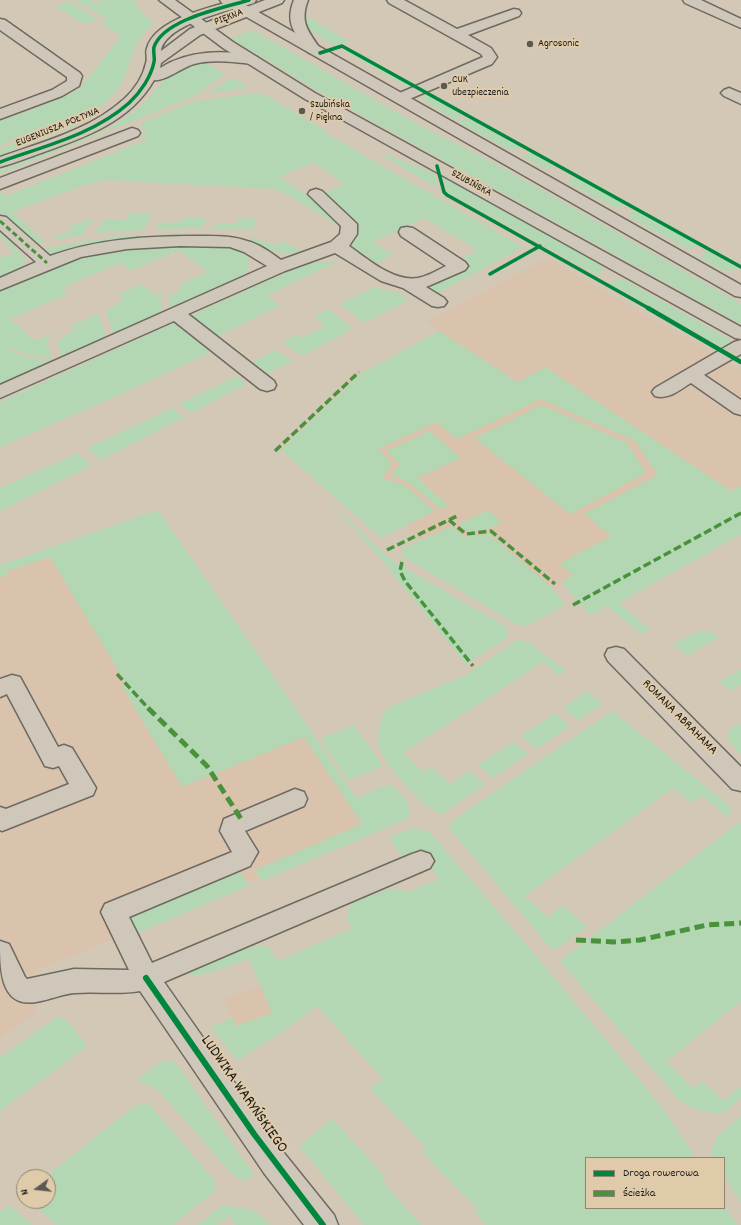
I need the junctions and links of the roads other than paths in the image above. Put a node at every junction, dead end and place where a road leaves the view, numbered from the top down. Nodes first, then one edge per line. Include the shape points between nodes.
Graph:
1 (166, 0) edge
2 (277, 0) edge
3 (301, 0) edge
4 (394, 0) edge
5 (690, 0) edge
6 (239, 4) edge
7 (514, 13) dead end
8 (189, 18) junction
9 (0, 24) edge
10 (741, 24) edge
11 (204, 28) junction
12 (456, 34) junction
13 (314, 50) junction
14 (252, 60) junction
15 (154, 61) junction
16 (143, 86) junction
17 (400, 98) junction
18 (0, 114) edge
19 (132, 132) dead end
20 (0, 162) edge
21 (0, 184) edge
22 (316, 194) dead end
23 (0, 222) edge
24 (407, 232) dead end
25 (337, 246) junction
26 (47, 263) junction
27 (279, 267) junction
28 (409, 284) junction
29 (0, 285) edge
30 (741, 292) edge
31 (438, 302) dead end
32 (176, 314) junction
33 (741, 334) edge
34 (741, 346) edge
35 (691, 375) junction
36 (267, 385) dead end
37 (0, 392) edge
38 (662, 392) dead end
39 (741, 409) edge
40 (616, 655) dead end
41 (0, 688) edge
42 (741, 782) edge
43 (295, 799) dead end
44 (0, 817) edge
45 (421, 861) dead end
46 (0, 952) edge
47 (146, 978) junction
48 (323, 1225) edge

1 - 8 main road, SZUBIŃSKA
2 - 6 main road, PIĘKNA
3 - 13 main road via 296,9 296,21
4 - 12 main road
5 - 10 main road
6 - 8 main road, EUGENIUSZA POŁTYNA
6 - 11 main road, PIĘKNA
6 - 13 main road
7 - 12 main road
8 - 11 main road, SZUBIŃSKA
8 - 15 main road, EUGENIUSZA POŁTYNA via 166,31 154,47
9 - 18 main road via 75,76 74,84 57,93
11 - 14 main road, SZUBIŃSKA
11 - 15 main road
12 - 17 main road via 486,51 489,59
13 - 17 main road
14 - 16 main road, EUGENIUSZA POŁTYNA via 218,55 183,61
14 - 33 main road, SZUBIŃSKA via 310,96
15 - 16 main road, EUGENIUSZA POŁTYNA
16 - 20 main road, EUGENIUSZA POŁTYNA via 128,104 104,121
17 - 30 main road
19 - 21 main road
22 - 25 main road via 349,224 349,235
23 - 26 main road
24 - 28 main road via 459,266 426,281
25 - 27 main road
25 - 28 main road via 389,279
26 - 27 main road via 99,248 186,240 240,244 253,249
26 - 29 main road
27 - 32 main road
28 - 31 main road
32 - 36 main road
32 - 37 main road
34 - 35 main road
35 - 38 main road
35 - 39 main road
40 - 42 main road, ROMANA ABRAHAMA
41 - 44 main road via 12,683 53,759 64,754 84,788 2,821
43 - 47 main road, LUDWIKA WARYŃSKIEGO via 233,826 232,831 245,852 241,859 114,912
45 - 47 main road
46 - 47 main road via 15,985 23,991 74,981 126,982
47 - 48 main road, LUDWIKA WARYŃSKIEGO via 274,1163

